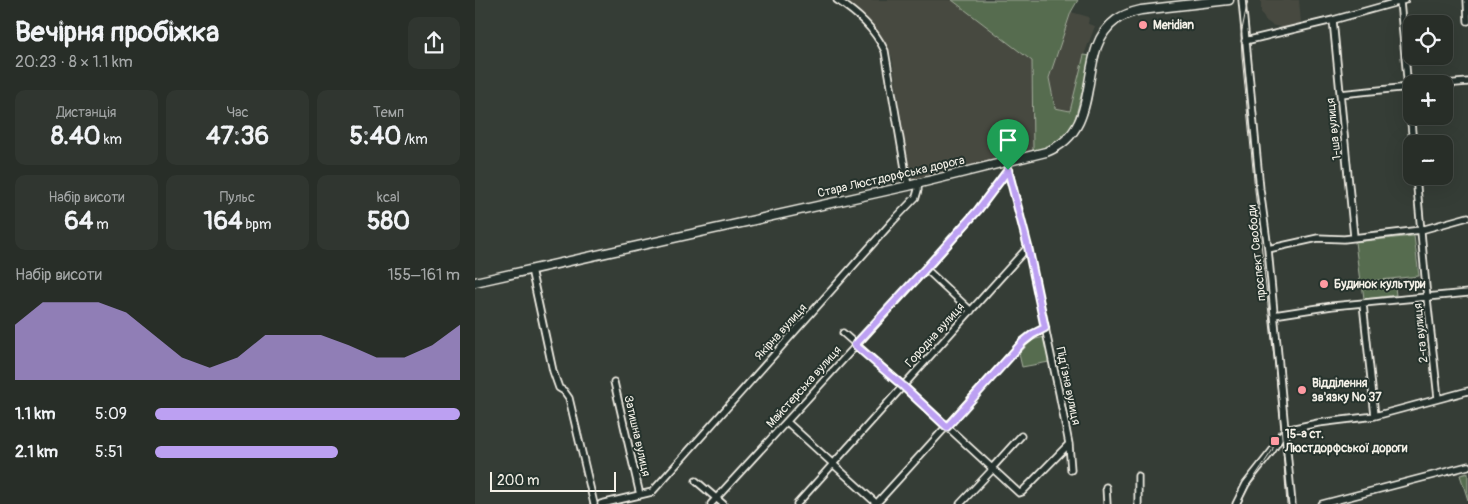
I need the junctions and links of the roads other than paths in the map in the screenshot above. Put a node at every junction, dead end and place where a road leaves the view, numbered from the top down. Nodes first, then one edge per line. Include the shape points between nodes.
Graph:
1 (837, 0) edge
2 (1229, 0) edge
3 (1242, 0) edge
4 (1467, 0) edge
5 (1403, 1) edge
6 (1333, 20) junction
7 (1468, 21) edge
8 (1245, 41) junction
9 (1409, 75) edge
10 (1468, 82) edge
11 (1453, 83) edge
12 (1403, 88) edge
13 (1340, 94) junction
14 (1008, 166) junction
15 (918, 184) junction
16 (1417, 185) edge
17 (908, 186) junction
18 (1468, 217) edge
19 (1421, 230) junction
20 (1354, 237) junction
21 (1028, 247) junction
22 (1268, 249) junction
23 (926, 268) junction
24 (531, 270) junction
25 (475, 282) edge
26 (1468, 293) edge
27 (1427, 298) junction
28 (1363, 304) junction
29 (971, 311) junction
30 (1274, 315) junction
31 (1045, 328) junction
32 (843, 333) dead end
33 (855, 345) junction
34 (614, 382) dead end
35 (903, 386) junction
36 (1468, 391) edge
37 (1438, 398) junction
38 (1375, 416) junction
39 (787, 422) junction
40 (947, 427) junction
41 (1285, 430) junction
42 (1021, 436) dead end
43 (1069, 444) junction
44 (833, 462) junction
45 (1468, 466) edge
46 (992, 470) junction
47 (1071, 470) dead end
48 (1138, 476) dead end
49 (696, 480) dead end
50 (1106, 487) dead end
51 (640, 495) junction
52 (716, 498) junction
53 (594, 504) edge
54 (601, 504) edge
55 (711, 504) edge
56 (723, 504) edge
57 (797, 504) edge
58 (877, 504) edge
59 (960, 504) edge
60 (1107, 504) edge
61 (1138, 504) edge
62 (1236, 504) edge
63 (1292, 504) edge
64 (1322, 504) edge

1 - 17 street via 861,16 885,51
2 - 14 main road, Стара Люстдорфська дорога via 1141,10 1116,20 1098,45 1074,132 1067,141 1052,150
3 - 8 street, проспект Свободи
4 - 7 street
5 - 6 street
5 - 9 street
6 - 8 street
6 - 13 street, 1-ша вулиця
8 - 22 street, проспект Свободи
10 - 11 street
12 - 13 street
13 - 20 street, 1-ша вулиця
14 - 15 main road, Стара Люстдорфська дорога
14 - 21 street, Підʼїзна вулиця
14 - 23 street, Майстерська вулиця via 978,210
15 - 17 main road, Стара Люстдорфська дорога
15 - 51 street, Якірна вулиця via 916,197 652,492
16 - 19 street, 2-га вулиця
17 - 24 main road, Стара Люстдорфська дорога
18 - 19 street
19 - 20 street
19 - 27 street, 2-га вулиця
20 - 22 street via 1318,238
21 - 29 street, Городна вулиця
21 - 31 street, Підʼїзна вулиця
22 - 30 street, проспект Свободи
23 - 29 street
23 - 33 street, Майстерська вулиця
24 - 25 main road, Стара Люстдорфська дорога
24 - 53 street via 553,372 559,388 569,398
26 - 27 street
27 - 28 street
27 - 37 street, 2-га вулиця
28 - 30 street
28 - 38 street
29 - 35 street, Городна вулиця
30 - 41 street, проспект Свободи
31 - 40 street via 1023,342
31 - 43 street, Підʼїзна вулиця
32 - 33 street
33 - 35 street
33 - 39 street, Майстерська вулиця
34 - 51 street, Затишна вулиця
35 - 40 street
35 - 44 street, Городна вулиця
36 - 37 street
37 - 38 street
38 - 41 street
39 - 44 street
39 - 52 street, Майстерська вулиця
40 - 46 street
40 - 58 street
41 - 62 street via 1246,484
41 - 63 street, проспект Свободи
42 - 46 street
43 - 46 street via 1020,493
43 - 47 street, Підʼїзна вулиця
44 - 57 street, Городна вулиця
44 - 58 street
45 - 64 street
46 - 59 street
48 - 61 street
49 - 52 street
50 - 60 street
51 - 54 street
52 - 55 street, Майстерська вулиця
52 - 56 street

